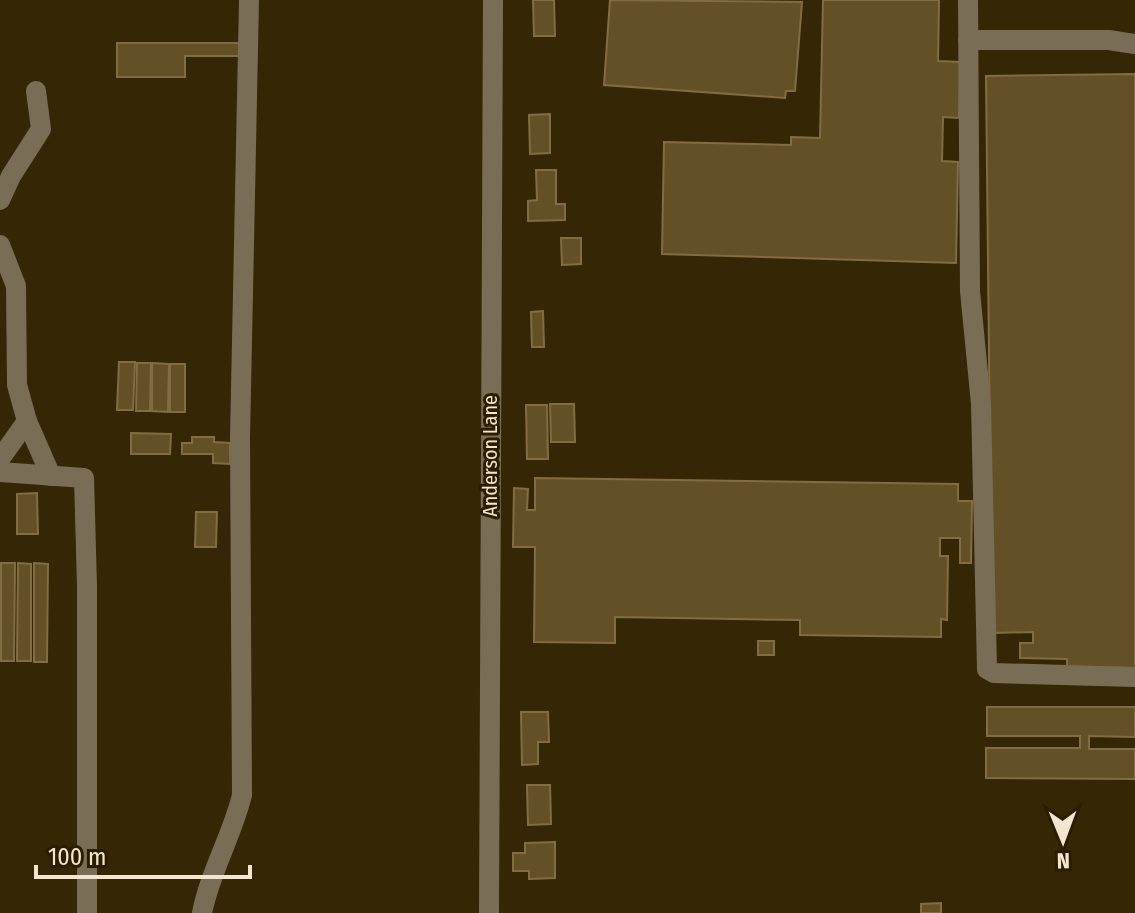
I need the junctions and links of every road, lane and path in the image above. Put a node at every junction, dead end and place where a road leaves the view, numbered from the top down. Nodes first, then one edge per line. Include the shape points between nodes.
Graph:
1 (249, 0) edge
2 (493, 0) edge
3 (968, 0) edge
4 (968, 40) junction
5 (1135, 44) edge
6 (36, 91) dead end
7 (0, 200) edge
8 (0, 245) edge
9 (27, 421) junction
10 (0, 459) edge
11 (0, 472) edge
12 (51, 476) junction
13 (1135, 677) edge
14 (87, 913) edge
15 (202, 913) edge
16 (489, 913) edge

1 - 15 street via 240,438 242,795
2 - 16 street, Anderson Lane
3 - 4 street
4 - 5 street
4 - 13 street via 970,291 981,404 987,669
6 - 7 street via 41,129
8 - 9 street via 16,286 17,385
9 - 10 street
9 - 12 street
11 - 12 street
12 - 14 street via 84,478

